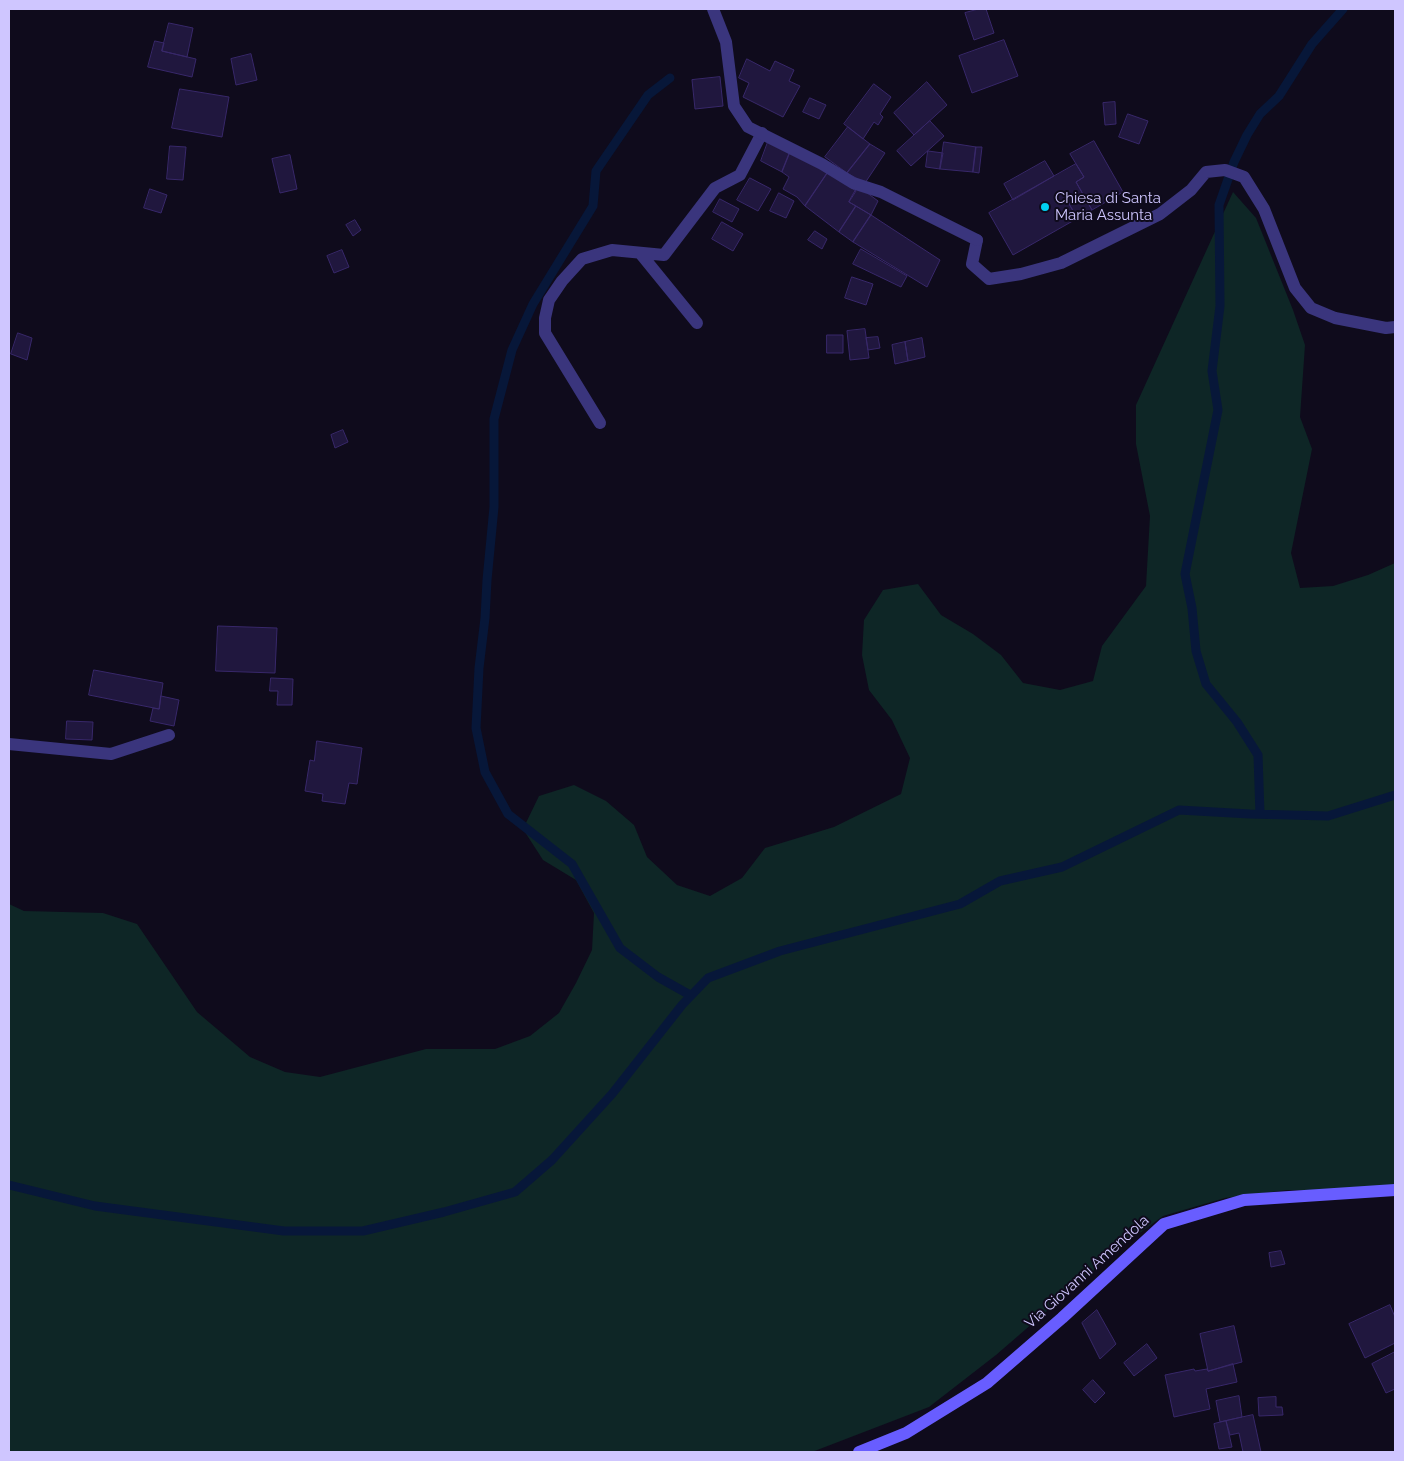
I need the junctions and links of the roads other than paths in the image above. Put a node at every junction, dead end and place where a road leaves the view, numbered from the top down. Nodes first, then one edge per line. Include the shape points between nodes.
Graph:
1 (714, 9) edge
2 (762, 133) junction
3 (640, 253) junction
4 (697, 323) dead end
5 (1395, 327) edge
6 (600, 423) dead end
7 (169, 735) dead end
8 (9, 744) edge
9 (1395, 1190) edge
10 (859, 1452) edge

1 - 2 street via 726,42 734,106 748,126
2 - 3 street via 740,175 715,188 664,255
2 - 5 street via 853,183 881,192 977,240 972,264 989,279 1021,274 1060,262 1160,214 1191,190 1206,172 1225,170 1244,177 1264,209 1295,288 1311,308 1335,318
3 - 4 street
3 - 6 street via 612,250 582,259 549,300 545,333
7 - 8 street via 112,754
9 - 10 street, Via Giovanni Amendola via 1244,1200 1164,1224 987,1383 906,1433

